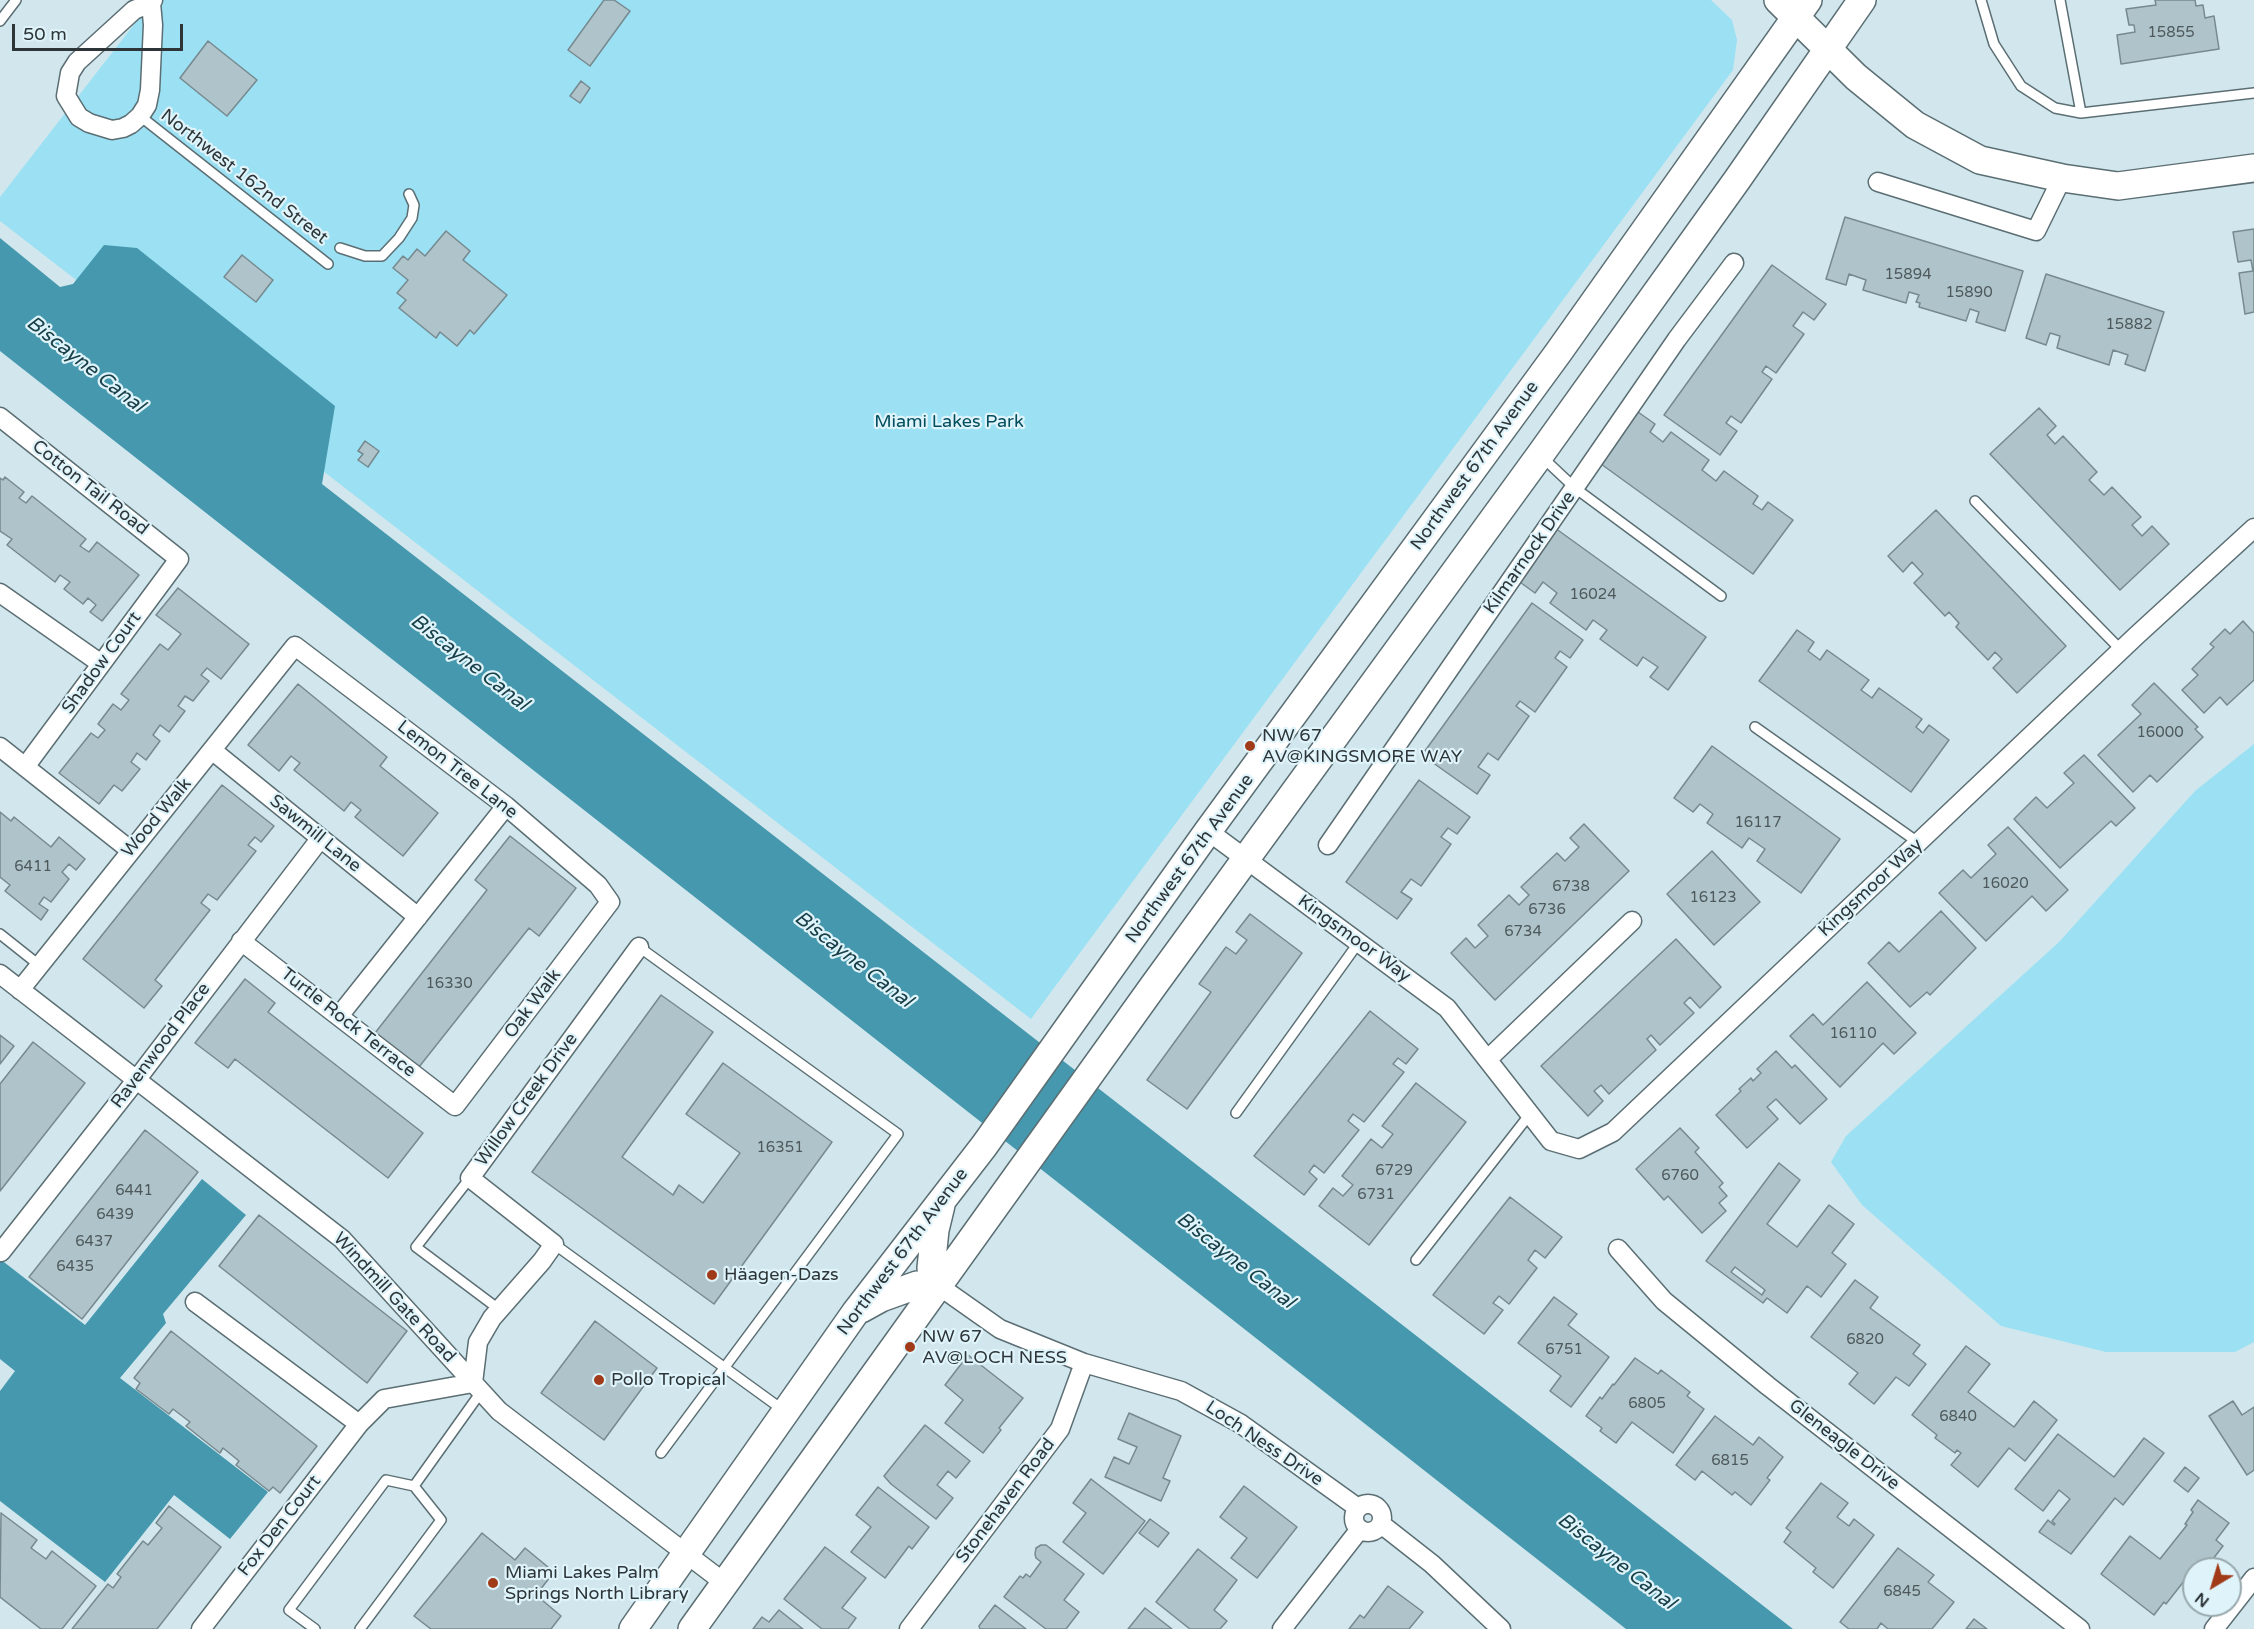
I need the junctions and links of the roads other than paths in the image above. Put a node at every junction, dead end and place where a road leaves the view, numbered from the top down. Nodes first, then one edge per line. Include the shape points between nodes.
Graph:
1 (16, 0) edge
2 (1862, 0) edge
3 (1981, 0) edge
4 (2060, 0) edge
5 (152, 2) edge
6 (1794, 6) edge
7 (0, 21) edge
8 (1828, 48) junction
9 (2254, 93) edge
10 (2081, 113) junction
11 (141, 116) junction
12 (2254, 168) edge
13 (2062, 178) junction
14 (1878, 182) dead end
15 (408, 194) dead end
16 (340, 248) dead end
17 (1734, 263) dead end
18 (328, 264) dead end
19 (0, 417) edge
20 (1503, 429) junction
21 (1540, 455) junction
22 (1575, 488) junction
23 (1975, 501) dead end
24 (2254, 528) edge
25 (179, 559) joint
26 (0, 593) edge
27 (1721, 596) dead end
28 (295, 646) joint
29 (2121, 650) junction
30 (100, 663) junction
31 (1755, 727) dead end
32 (0, 747) edge
33 (213, 751) junction
34 (25, 767) junction
35 (506, 806) junction
36 (1208, 831) junction
37 (320, 839) junction
38 (1919, 843) junction
39 (1328, 845) dead end
40 (130, 850) junction
41 (1246, 860) junction
42 (610, 902) joint
43 (418, 917) junction
44 (1632, 921) dead end
45 (0, 934) edge
46 (241, 941) junction
47 (1359, 942) junction
48 (639, 947) joint
49 (39, 965) junction
50 (0, 974) edge
51 (20, 990) junction
52 (339, 1016) junction
53 (1488, 1059) junction
54 (137, 1079) junction
55 (455, 1106) joint
56 (1236, 1113) dead end
57 (1530, 1114) junction
58 (470, 1178) junction
59 (942, 1200) junction
60 (554, 1244) junction
61 (1618, 1250) dead end
62 (1, 1252) edge
63 (1416, 1260) dead end
64 (939, 1286) junction
65 (195, 1302) dead end
66 (500, 1310) junction
67 (855, 1313) junction
68 (1084, 1363) junction
69 (724, 1367) junction
70 (477, 1387) junction
71 (785, 1412) junction
72 (359, 1424) junction
73 (661, 1453) dead end
74 (414, 1486) junction
75 (1358, 1508) junction
76 (1381, 1524) junction
77 (1360, 1529) junction
78 (685, 1552) junction
79 (2254, 1578) edge
80 (726, 1584) junction
81 (201, 1629) edge
82 (315, 1629) edge
83 (360, 1629) edge
84 (633, 1629) edge
85 (692, 1629) edge
86 (909, 1629) edge
87 (1282, 1629) edge
88 (1501, 1629) edge
89 (2080, 1629) edge
90 (2214, 1629) edge

1 - 7 lane
2 - 8 main road
3 - 10 lane via 1994,45 2021,86 2055,108
4 - 10 lane
5 - 11 street via 150,90
5 - 11 street via 134,10 84,56 70,73 67,84 66,96 71,106 89,123 112,130
6 - 8 main road
6 - 20 main road, Northwest 67th Avenue
8 - 13 main road via 1856,77 1915,125 1980,160
8 - 21 main road
9 - 10 lane
11 - 18 lane, Northwest 162nd Street
12 - 13 main road via 2118,186
13 - 14 street via 2036,231
15 - 16 lane via 414,205 412,218 382,256 365,256
17 - 22 street, Kilmarnock Drive
19 - 25 street, Cotton Tail Road
20 - 21 main road
20 - 36 main road, Northwest 67th Avenue
21 - 22 lane
21 - 41 main road
22 - 27 lane
22 - 39 street, Kilmarnock Drive
23 - 29 lane
24 - 29 street, Kingsmoor Way
25 - 30 street, Shadow Court
26 - 30 street
28 - 33 street, Wood Walk
28 - 35 street, Lemon Tree Lane
29 - 38 street, Kingsmoor Way
30 - 34 street, Shadow Court
31 - 38 lane
32 - 34 street
33 - 37 street, Sawmill Lane
33 - 40 street, Wood Walk
34 - 40 street
35 - 42 street, Lemon Tree Lane via 598,885
35 - 43 street
36 - 41 street, Kingsmoor Way
36 - 59 main road, Northwest 67th Avenue
37 - 43 street, Sawmill Lane
37 - 46 street, Ravenwood Place
38 - 57 street, Kingsmoor Way via 1613,1132 1579,1149 1551,1141
40 - 49 street, Wood Walk
41 - 47 street, Kingsmoor Way
41 - 64 main road
42 - 55 street, Oak Walk
43 - 52 street
44 - 53 street
45 - 49 lane
46 - 52 street, Turtle Rock Terrace
46 - 54 street, Ravenwood Place
47 - 53 street, Kingsmoor Way via 1447,1008
47 - 56 lane
48 - 58 street, Willow Creek Drive
48 - 69 lane via 898,1134
49 - 51 street, Wood Walk
50 - 51 street, Windmill Gate Road
51 - 54 street, Windmill Gate Road
52 - 55 street, Turtle Rock Terrace
53 - 57 street, Kingsmoor Way
54 - 62 street, Ravenwood Place
54 - 70 street, Windmill Gate Road via 342,1239
57 - 63 lane
58 - 60 street, Willow Creek Drive
58 - 66 lane via 416,1247
59 - 64 main road via 931,1268
59 - 67 main road, Northwest 67th Avenue
60 - 66 street
60 - 69 lane
61 - 89 street, Gleneagle Drive via 1664,1301 1759,1379
64 - 67 main road via 917,1284
64 - 68 street, Loch Ness Drive via 1000,1329
64 - 80 main road
65 - 72 street
66 - 70 street via 478,1342
67 - 71 main road, Northwest 67th Avenue
68 - 75 street, Loch Ness Drive via 1181,1391 1241,1424
68 - 86 street, Stonehaven Road via 1060,1429
69 - 71 lane
69 - 73 lane
70 - 72 street, Fox Den Court via 384,1399
70 - 74 lane
70 - 78 street, Windmill Gate Road via 499,1411
71 - 78 main road, Northwest 67th Avenue
72 - 81 street, Fox Den Court
74 - 82 lane via 386,1480 289,1610
74 - 83 lane via 441,1520
75 - 76 street via 1375,1505 1383,1516
75 - 77 street via 1355,1522
76 - 77 street via 1374,1531
76 - 88 street via 1432,1564
77 - 87 street
78 - 80 street, Windmill Gate Road
78 - 84 main road, Northwest 67th Avenue
79 - 90 street
80 - 85 main road

